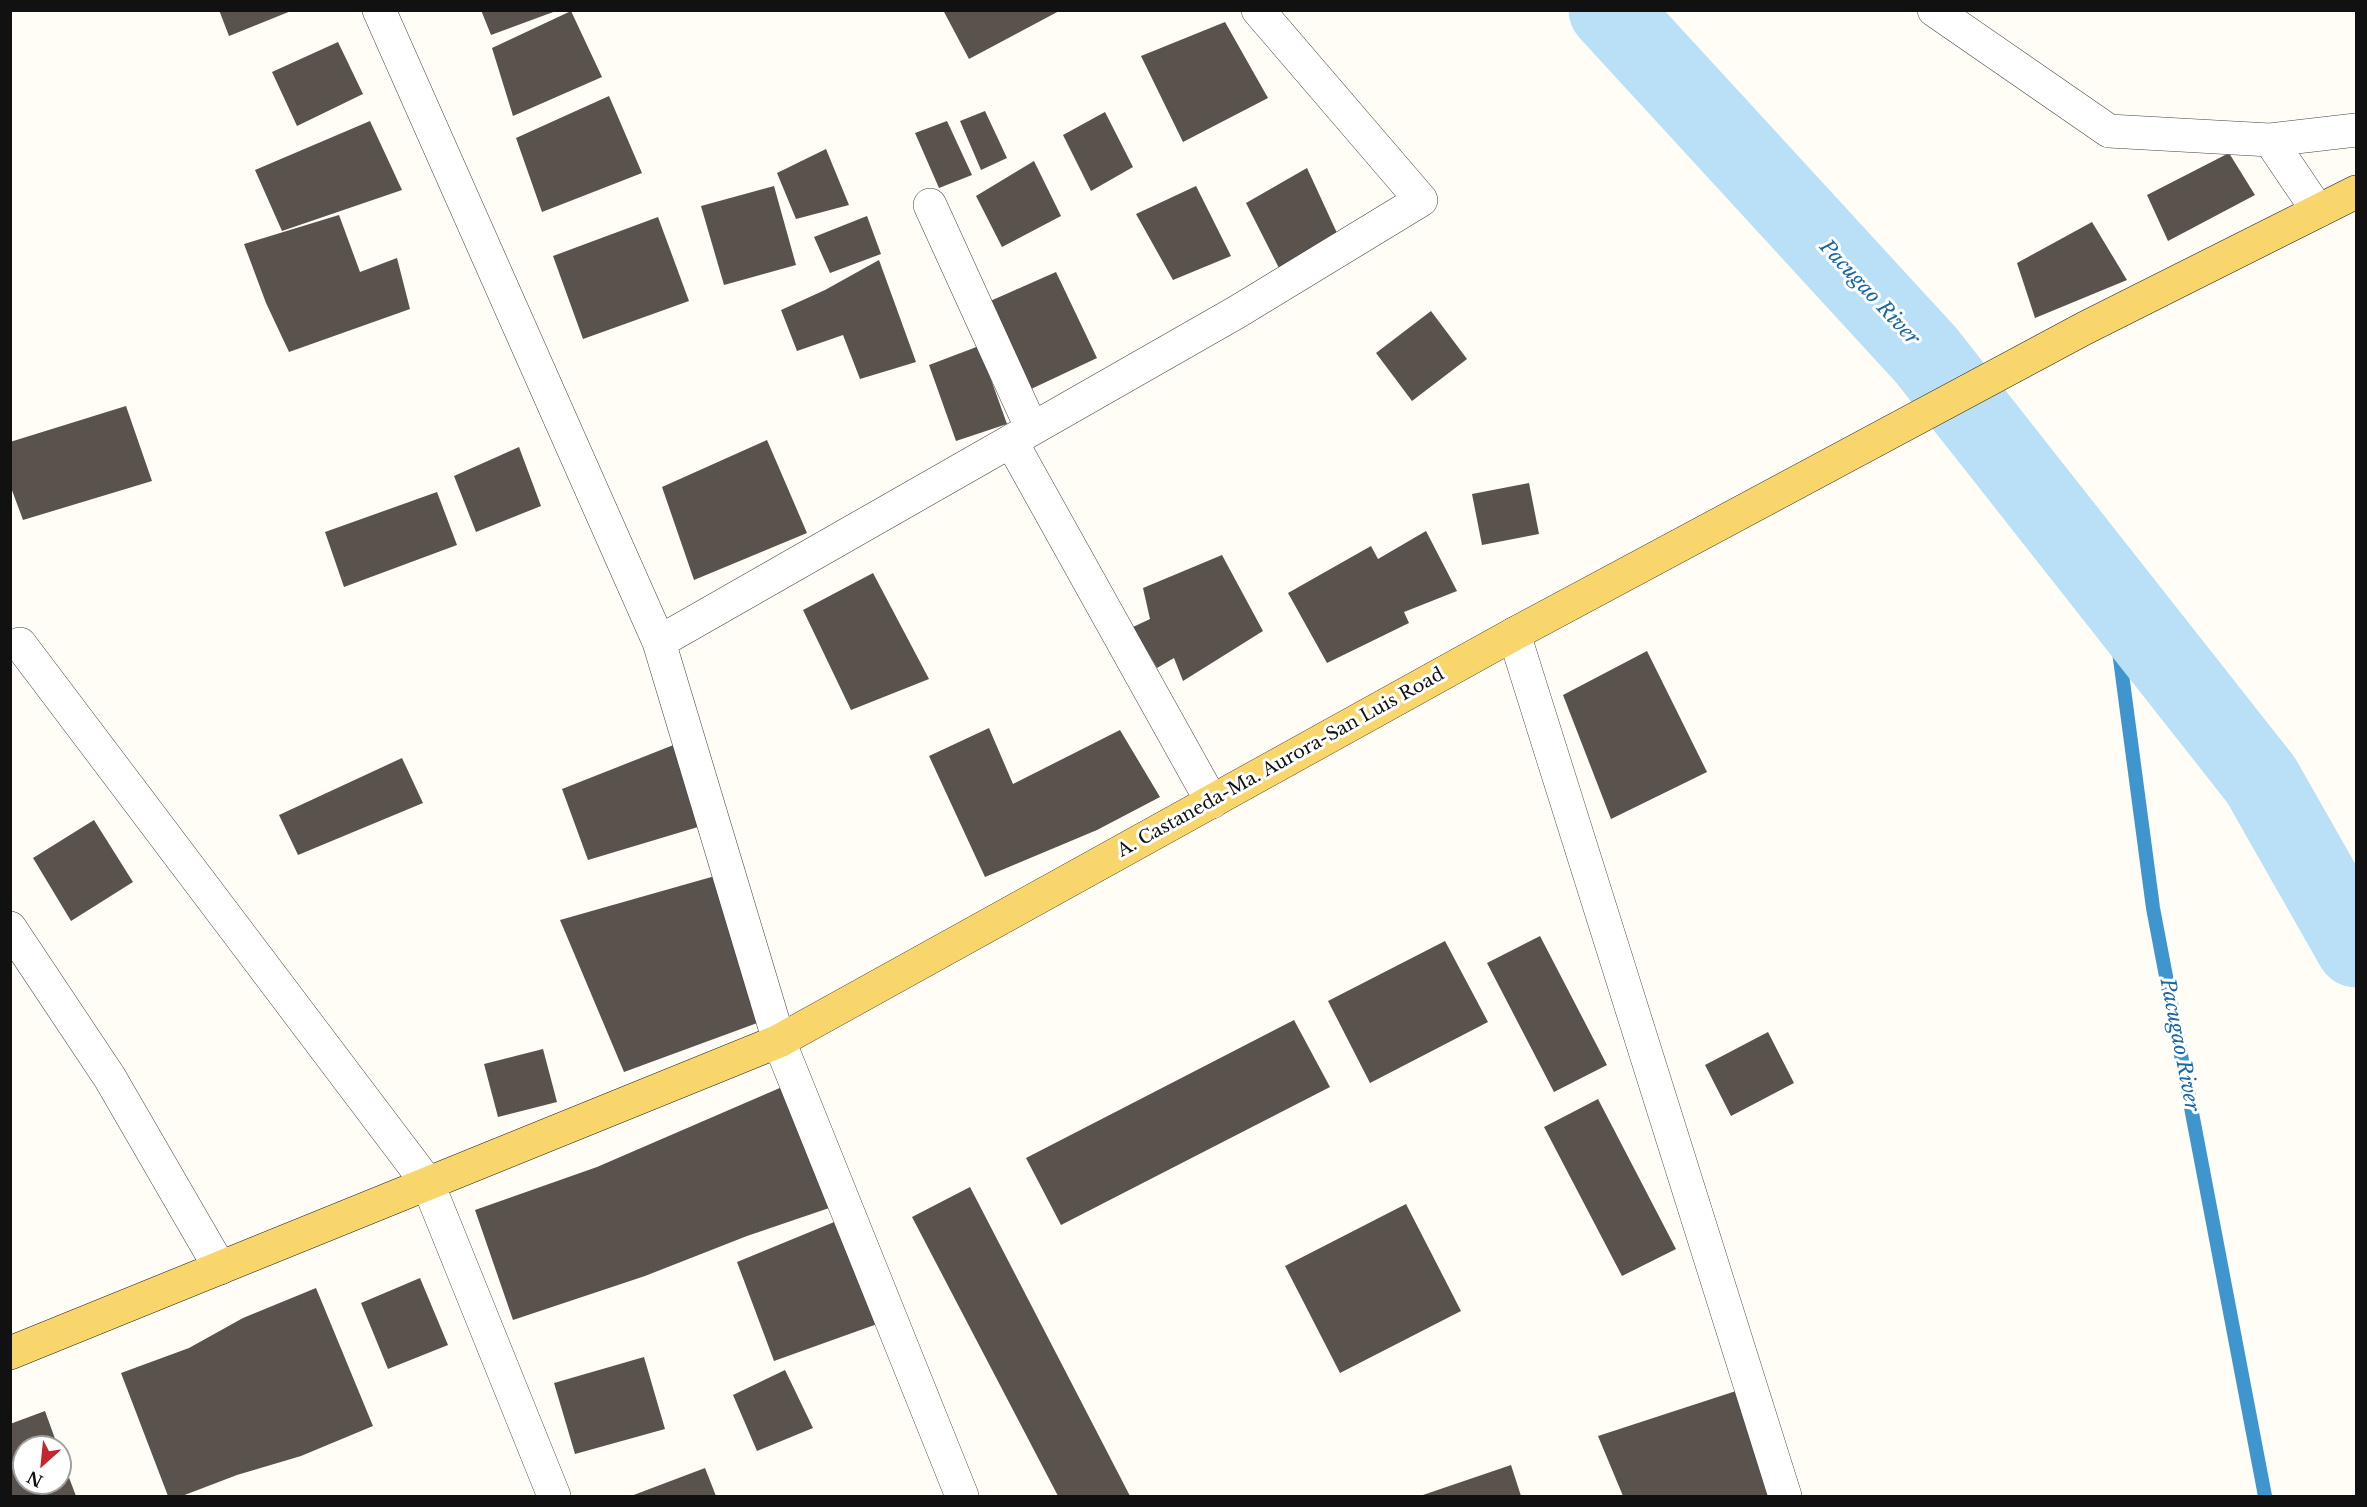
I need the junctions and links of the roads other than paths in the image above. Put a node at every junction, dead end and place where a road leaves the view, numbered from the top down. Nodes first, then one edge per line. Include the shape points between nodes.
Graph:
1 (379, 10) edge
2 (1258, 10) edge
3 (1934, 10) edge
4 (2356, 130) edge
5 (2270, 140) junction
6 (2356, 192) edge
7 (930, 205) dead end
8 (2318, 211) junction
9 (1021, 435) junction
10 (1514, 633) junction
11 (659, 642) junction
12 (20, 644) dead end
13 (1212, 802) junction
14 (10, 928) edge
15 (779, 1041) junction
16 (428, 1184) junction
17 (220, 1268) junction
18 (10, 1353) edge
19 (554, 1497) edge
20 (962, 1497) edge
21 (1785, 1497) edge

1 - 11 street
2 - 9 street via 1420,200 1238,312
3 - 5 street via 2109,131
4 - 5 street
5 - 8 street
6 - 8 main road, A. Castaneda-Ma. Aurora-San Luis Road
7 - 9 street
8 - 10 main road, A. Castaneda-Ma. Aurora-San Luis Road via 2080,331
9 - 11 street
9 - 13 street
10 - 13 main road, A. Castaneda-Ma. Aurora-San Luis Road
10 - 21 street
11 - 15 street
12 - 16 street
13 - 15 main road, A. Castaneda-Ma. Aurora-San Luis Road
14 - 17 street via 110,1078
15 - 16 main road, A. Castaneda-Ma. Aurora-San Luis Road
15 - 20 street
16 - 17 main road, A. Castaneda-Ma. Aurora-San Luis Road
16 - 19 street
17 - 18 main road, A. Castaneda-Ma. Aurora-San Luis Road

